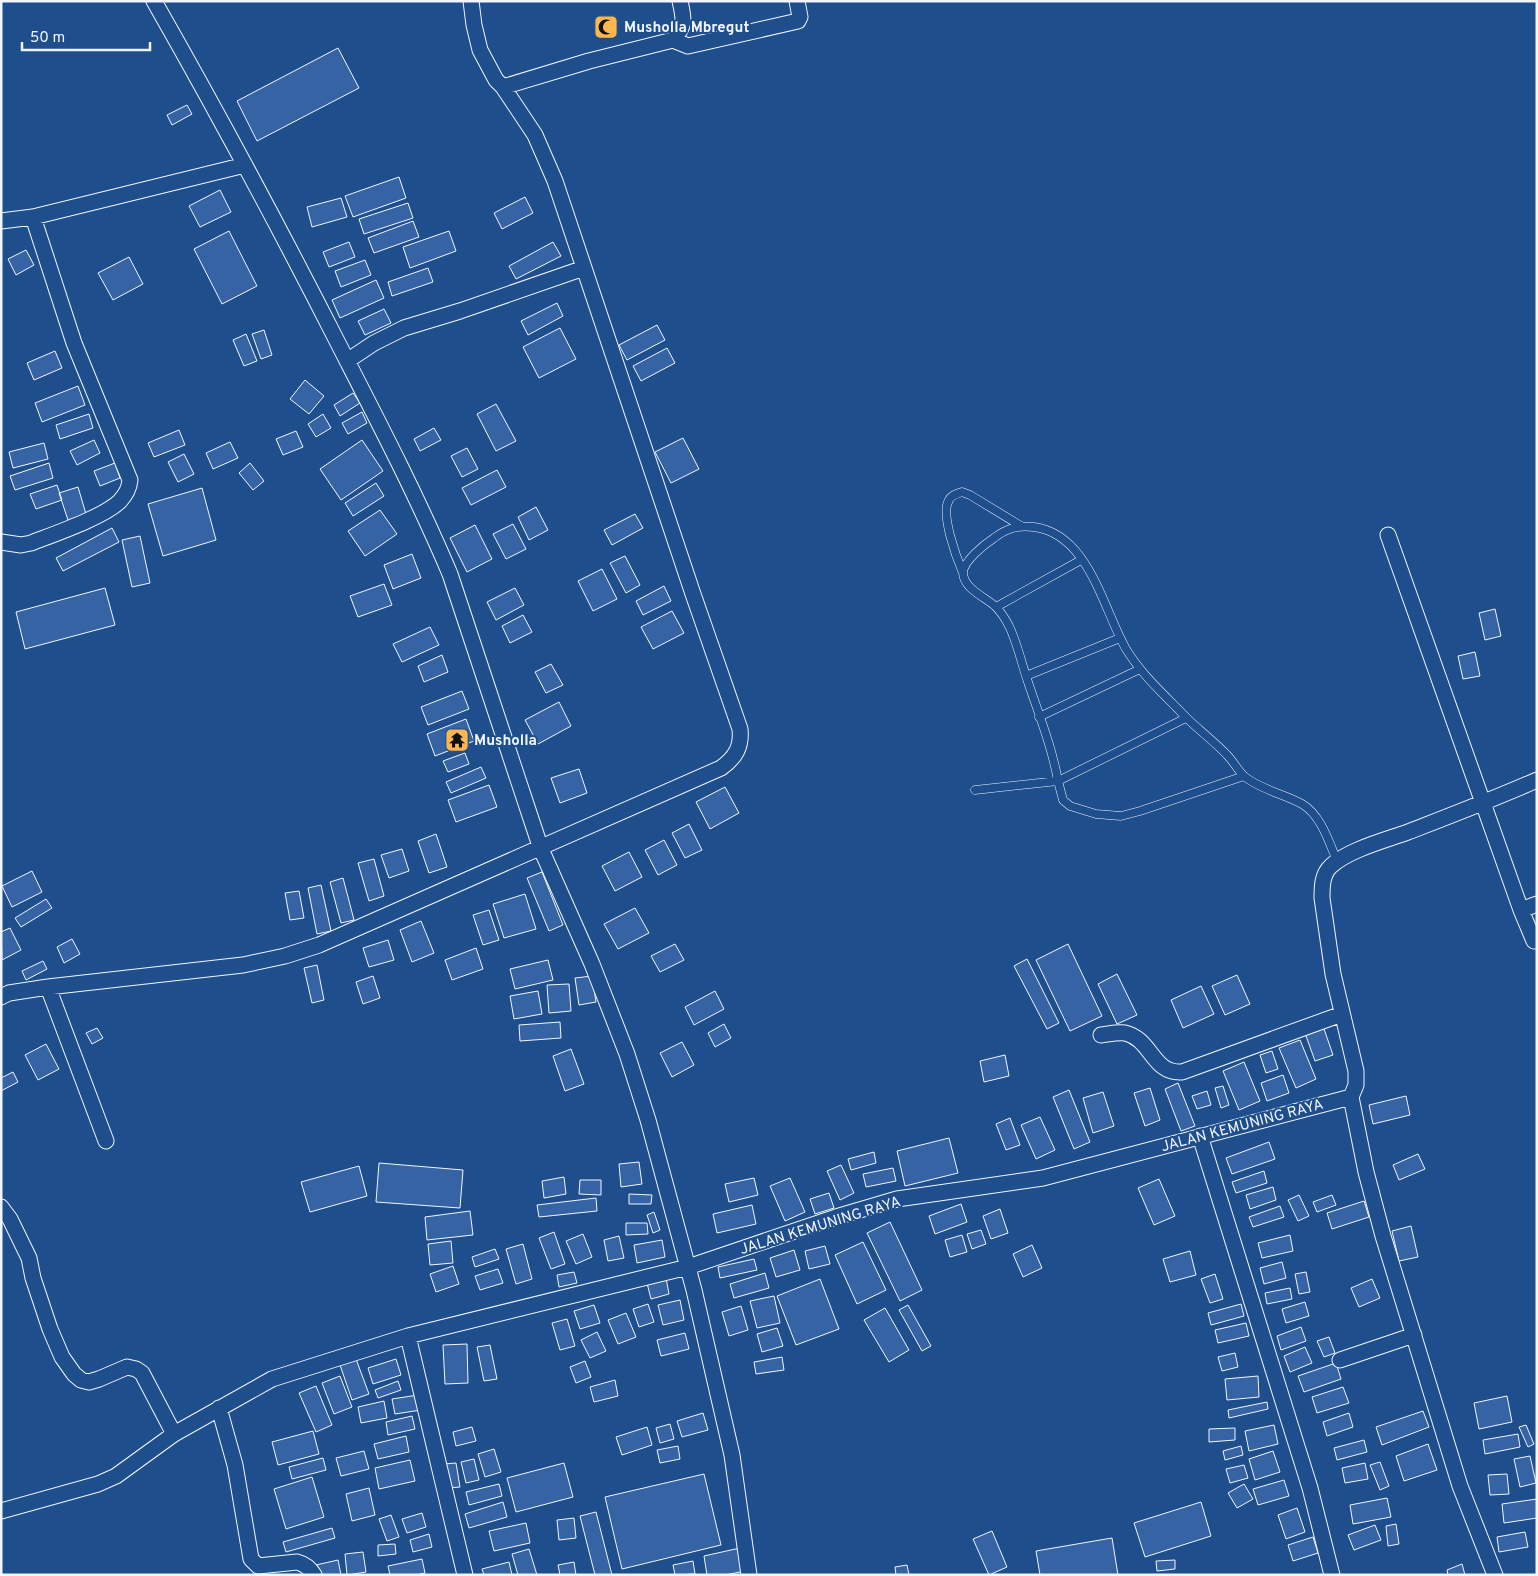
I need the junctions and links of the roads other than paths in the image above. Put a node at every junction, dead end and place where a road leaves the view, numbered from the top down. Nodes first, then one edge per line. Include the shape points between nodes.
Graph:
1 (154, 1) edge
2 (471, 1) edge
3 (680, 1) edge
4 (798, 1) edge
5 (673, 40) junction
6 (503, 87) junction
7 (245, 165) junction
8 (33, 217) junction
9 (1, 221) edge
10 (584, 268) junction
11 (347, 361) junction
12 (1021, 526) junction
13 (1388, 535) dead end
14 (1, 542) edge
15 (1081, 560) junction
16 (963, 574) junction
17 (996, 607) junction
18 (1120, 638) junction
19 (1140, 669) junction
20 (1026, 676) junction
21 (1039, 717) junction
22 (1186, 718) junction
23 (1244, 776) junction
24 (1537, 780) edge
25 (1058, 781) junction
26 (975, 790) dead end
27 (1483, 804) junction
28 (541, 848) junction
29 (1337, 861) junction
30 (1537, 904) edge
31 (1521, 910) junction
32 (1534, 941) dead end
33 (48, 987) junction
34 (4, 990) edge
35 (1342, 1014) junction
36 (1101, 1035) dead end
37 (1351, 1097) junction
38 (1200, 1136) junction
39 (106, 1141) dead end
40 (1, 1207) edge
41 (688, 1267) junction
42 (1414, 1335) junction
43 (408, 1336) junction
44 (1340, 1360) dead end
45 (219, 1408) junction
46 (174, 1434) junction
47 (1, 1512) edge
48 (314, 1575) edge
49 (465, 1575) edge
50 (749, 1575) edge
51 (1332, 1575) edge
52 (1495, 1575) edge

1 - 7 street
2 - 6 street via 480,50
3 - 5 street via 684,19
4 - 5 street via 798,21 688,46
5 - 6 street
6 - 10 street via 536,135
7 - 8 street
7 - 11 street
8 - 9 street
8 - 14 street via 74,342 130,480 130,488 119,502 94,517 31,544
10 - 11 street via 404,328
10 - 28 street via 740,729 741,740 738,750 721,768
11 - 28 street via 432,531 450,574
12 - 15 lane via 1042,528 1060,536
12 - 16 lane via 1006,530 986,544 966,564
12 - 16 lane via 970,495 962,492 950,497 947,502 948,521
13 - 27 street
15 - 17 lane
15 - 18 lane via 1111,614
16 - 17 lane via 978,595
17 - 20 lane via 1009,626
18 - 19 lane
18 - 20 lane
19 - 21 lane
19 - 22 lane
20 - 21 lane
21 - 25 lane via 1052,752
22 - 23 lane via 1228,756
22 - 25 lane
23 - 25 lane via 1120,816 1096,814 1070,806 1063,800
23 - 29 lane via 1310,810
24 - 27 street
25 - 26 lane
27 - 29 street
27 - 31 street
28 - 33 street via 319,945 285,956 244,965
28 - 41 street via 628,1054
29 - 35 street via 1324,877 1322,898
30 - 31 street
31 - 32 street
33 - 34 street
33 - 39 street
35 - 36 street via 1174,1073 1158,1063 1142,1042 1133,1036 1123,1032
35 - 37 street via 1356,1071 1356,1086
37 - 38 street, JALAN KEMUNING RAYA
37 - 42 street via 1380,1227
38 - 41 street, JALAN KEMUNING RAYA via 1043,1178 896,1199
38 - 51 street via 1310,1488
40 - 46 street via 29,1258 50,1329 69,1368 81,1380 89,1382 127,1367 136,1369 142,1373
41 - 43 street, JALAN KEMUNING RAYA
41 - 50 street via 732,1455
42 - 44 street
42 - 52 street via 1460,1486
43 - 45 street, JALAN KEMUNING RAYA via 272,1379
43 - 49 street
45 - 46 street, JALAN KEMUNING RAYA
45 - 48 street via 235,1465 251,1559 258,1566 303,1563
46 - 47 street, JALAN KEMUNING RAYA via 116,1476

